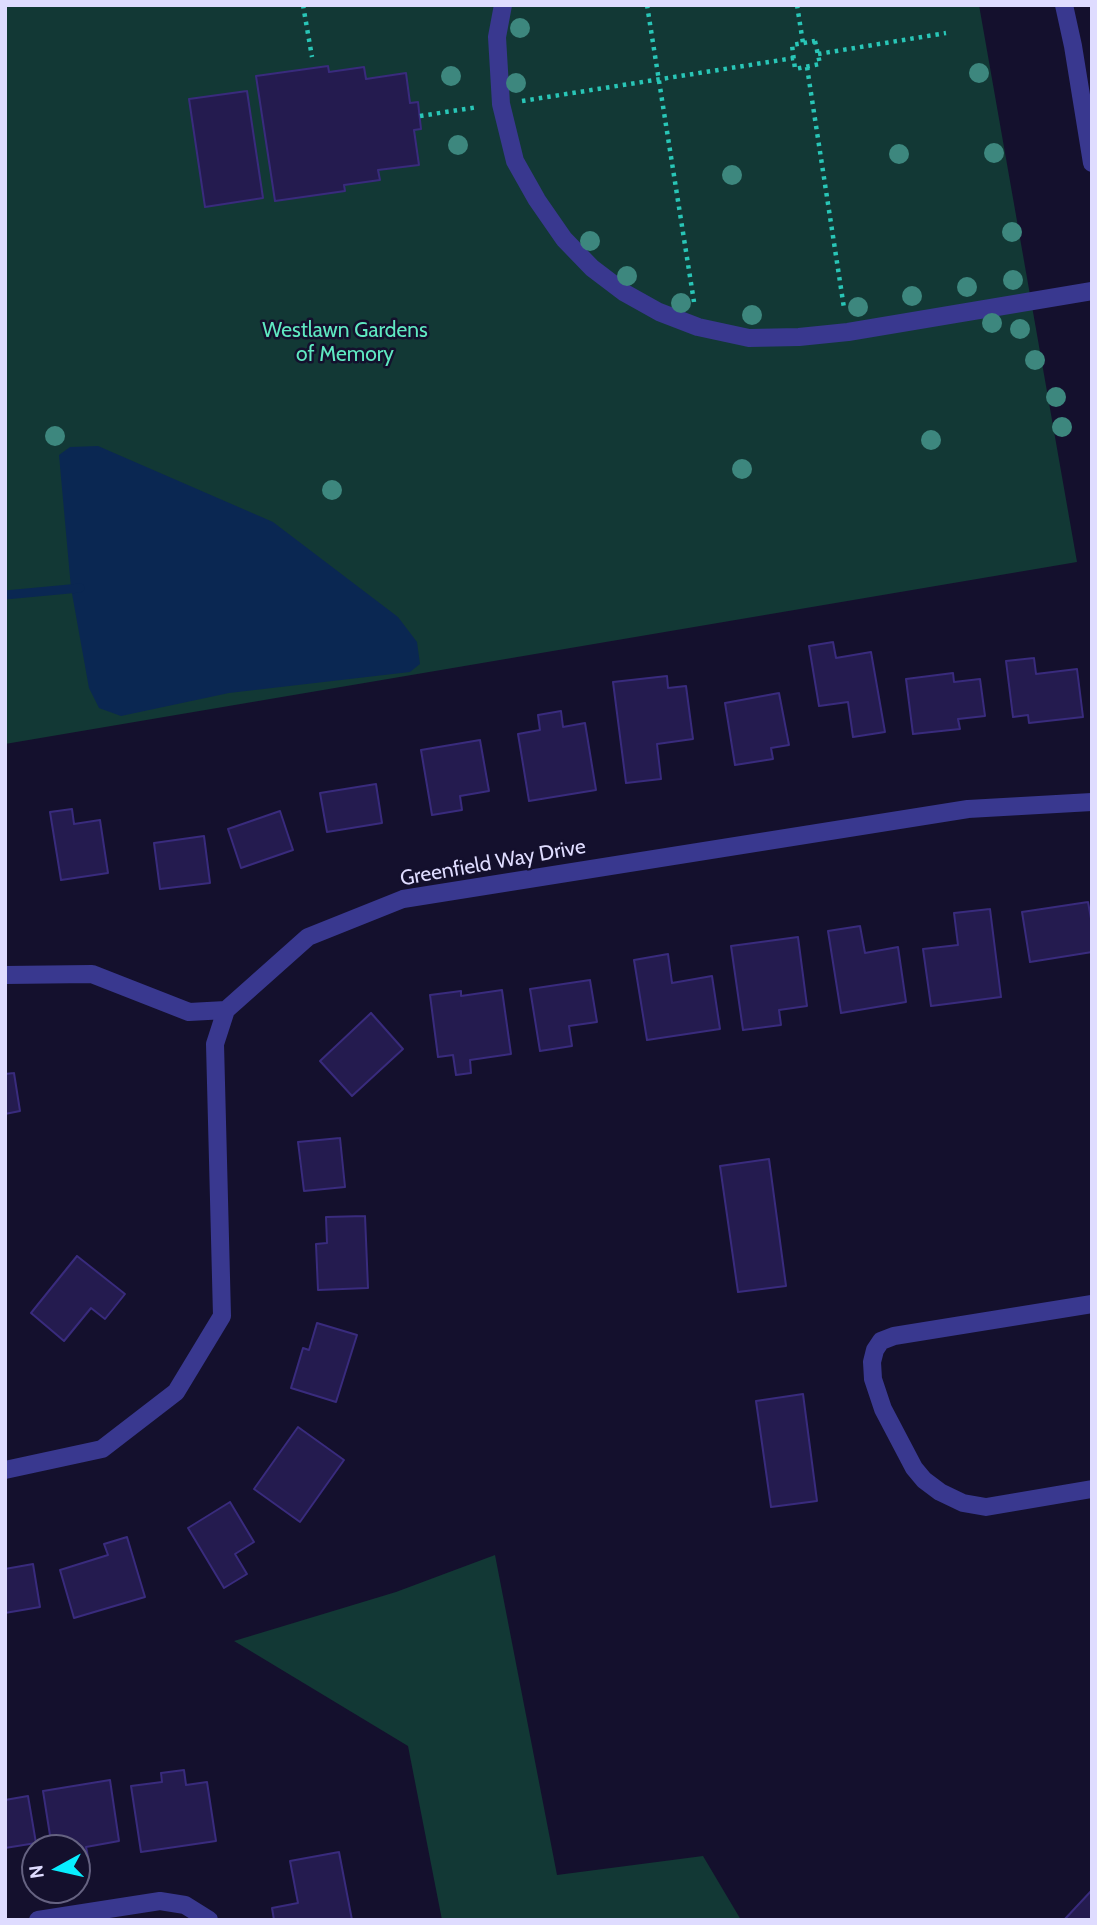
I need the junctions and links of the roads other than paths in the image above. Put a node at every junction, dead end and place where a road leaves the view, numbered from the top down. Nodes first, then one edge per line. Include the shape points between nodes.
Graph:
1 (503, 5) edge
2 (1064, 5) edge
3 (1092, 163) edge
4 (1092, 291) edge
5 (1092, 802) edge
6 (5, 975) edge
7 (226, 1010) junction
8 (1092, 1304) edge
9 (5, 1471) edge
10 (1092, 1489) edge
11 (38, 1920) edge
12 (209, 1920) edge

1 - 4 street via 497,37 500,104 514,161 564,239 592,268 659,312 698,327 749,338 799,337
2 - 3 street
5 - 7 street, Greenfield Way Drive via 968,809 403,899 309,937
6 - 7 street via 92,974 189,1012
7 - 9 street via 215,1044 222,1316 176,1392 102,1449
8 - 10 street via 894,1336 881,1341 872,1362 883,1409 914,1468 940,1492 986,1507
11 - 12 street via 160,1901 185,1905

